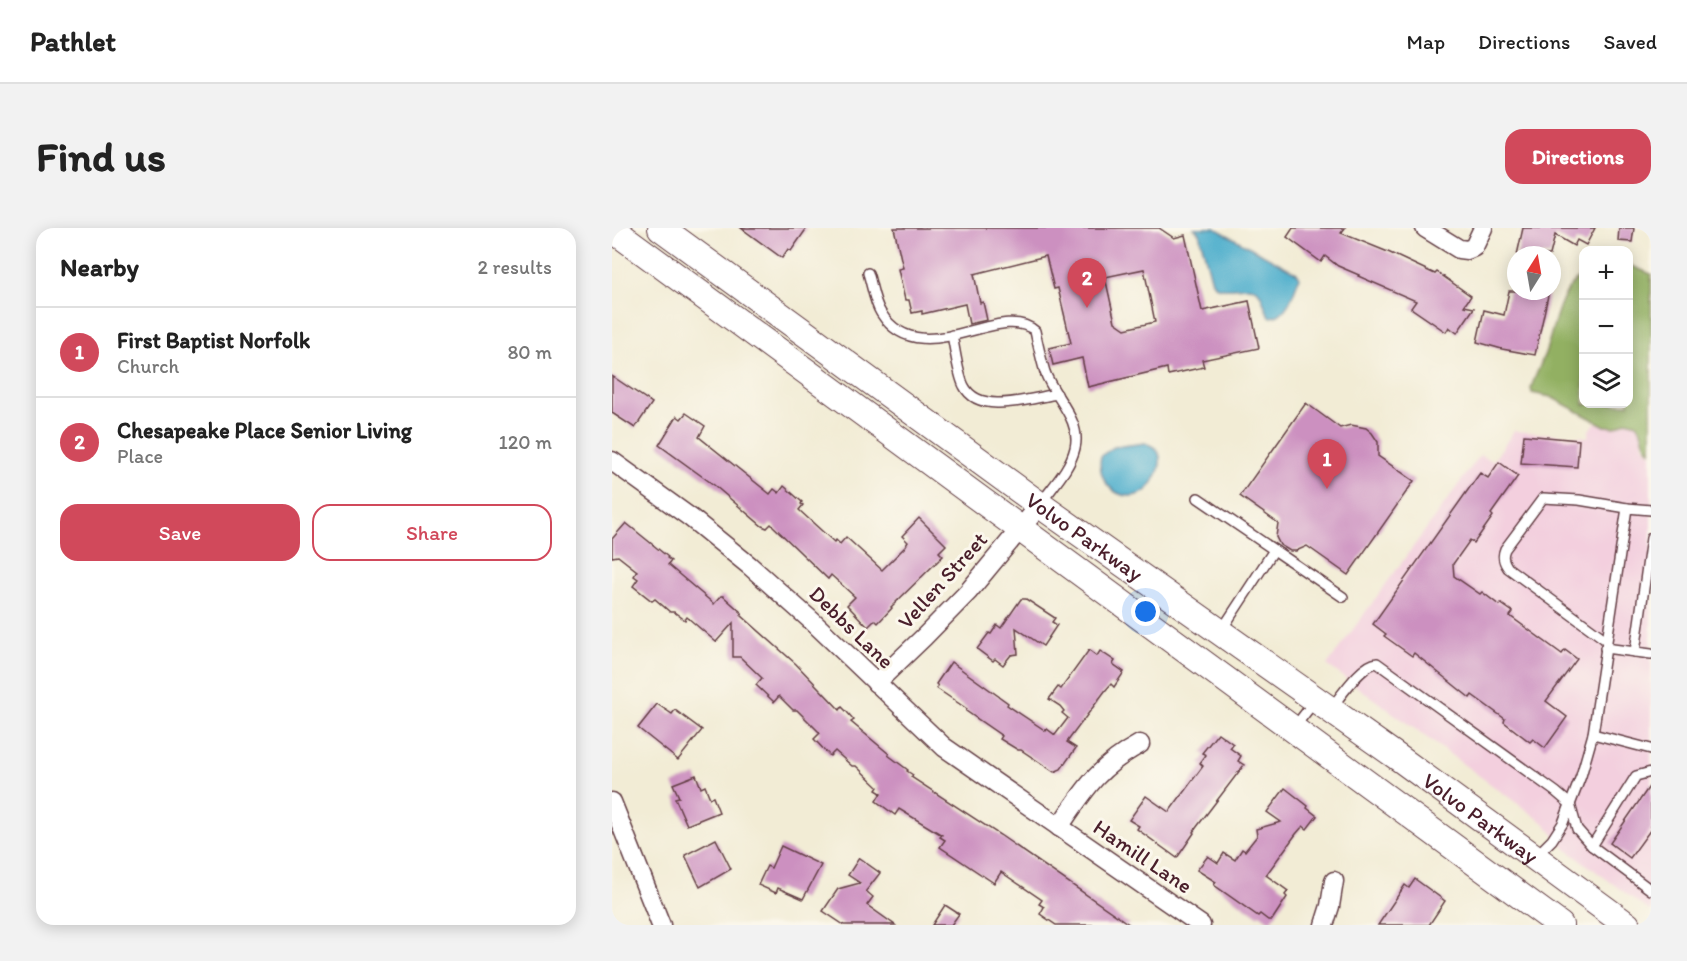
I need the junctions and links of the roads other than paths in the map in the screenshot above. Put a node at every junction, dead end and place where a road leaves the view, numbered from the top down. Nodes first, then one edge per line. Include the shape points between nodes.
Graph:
1 (661, 228) edge
2 (1425, 228) edge
3 (1483, 228) edge
4 (612, 229) edge
5 (868, 273) dead end
6 (952, 335) junction
7 (1057, 394) junction
8 (612, 461) edge
9 (1198, 498) dead end
10 (1040, 505) junction
11 (1627, 508) junction
12 (1651, 510) edge
13 (1020, 528) junction
14 (1651, 538) edge
15 (1274, 550) junction
16 (1343, 597) dead end
17 (1220, 632) junction
18 (1605, 644) junction
19 (1635, 652) junction
20 (1651, 654) edge
21 (876, 683) junction
22 (1322, 705) junction
23 (1293, 729) junction
24 (1593, 734) junction
25 (1140, 744) dead end
26 (1651, 749) edge
27 (1651, 772) edge
28 (612, 802) edge
29 (1570, 804) junction
30 (1059, 827) junction
31 (1592, 846) junction
32 (1535, 858) junction
33 (1334, 881) dead end
34 (1651, 890) edge
35 (661, 925) edge
36 (1201, 925) edge
37 (1324, 925) edge
38 (1560, 925) edge
39 (1627, 925) edge

1 - 10 main road, Volvo Parkway
2 - 3 street via 1467,250 1473,247
4 - 13 main road, Volvo Parkway
5 - 6 lane via 880,312 905,335 923,340
6 - 7 lane via 999,325 1030,327
6 - 7 lane via 964,387 977,401 996,404
7 - 10 lane via 1072,422 1076,448
8 - 21 street, Debbs Lane via 750,566
9 - 15 lane
10 - 13 street, Vellen Street
10 - 17 main road, Volvo Parkway
11 - 12 lane
11 - 18 lane
11 - 18 lane via 1543,498 1503,554 1508,568
13 - 21 street, Vellen Street via 968,592
13 - 23 main road, Volvo Parkway
14 - 19 lane
15 - 16 lane
15 - 17 lane
17 - 22 main road, Volvo Parkway
18 - 19 lane
18 - 24 lane
19 - 20 lane
21 - 30 street, Debbs Lane via 944,747
22 - 23 lane
22 - 29 lane via 1364,669 1377,663
22 - 32 main road, Volvo Parkway
23 - 38 main road, Volvo Parkway
24 - 26 lane
24 - 29 lane
25 - 30 street via 1118,756 1094,778
27 - 31 lane via 1636,776
28 - 35 street
29 - 31 lane via 1577,829
29 - 32 lane via 1552,840
30 - 36 street, Hamill Lane
31 - 34 lane
32 - 39 main road, Volvo Parkway
33 - 37 street

